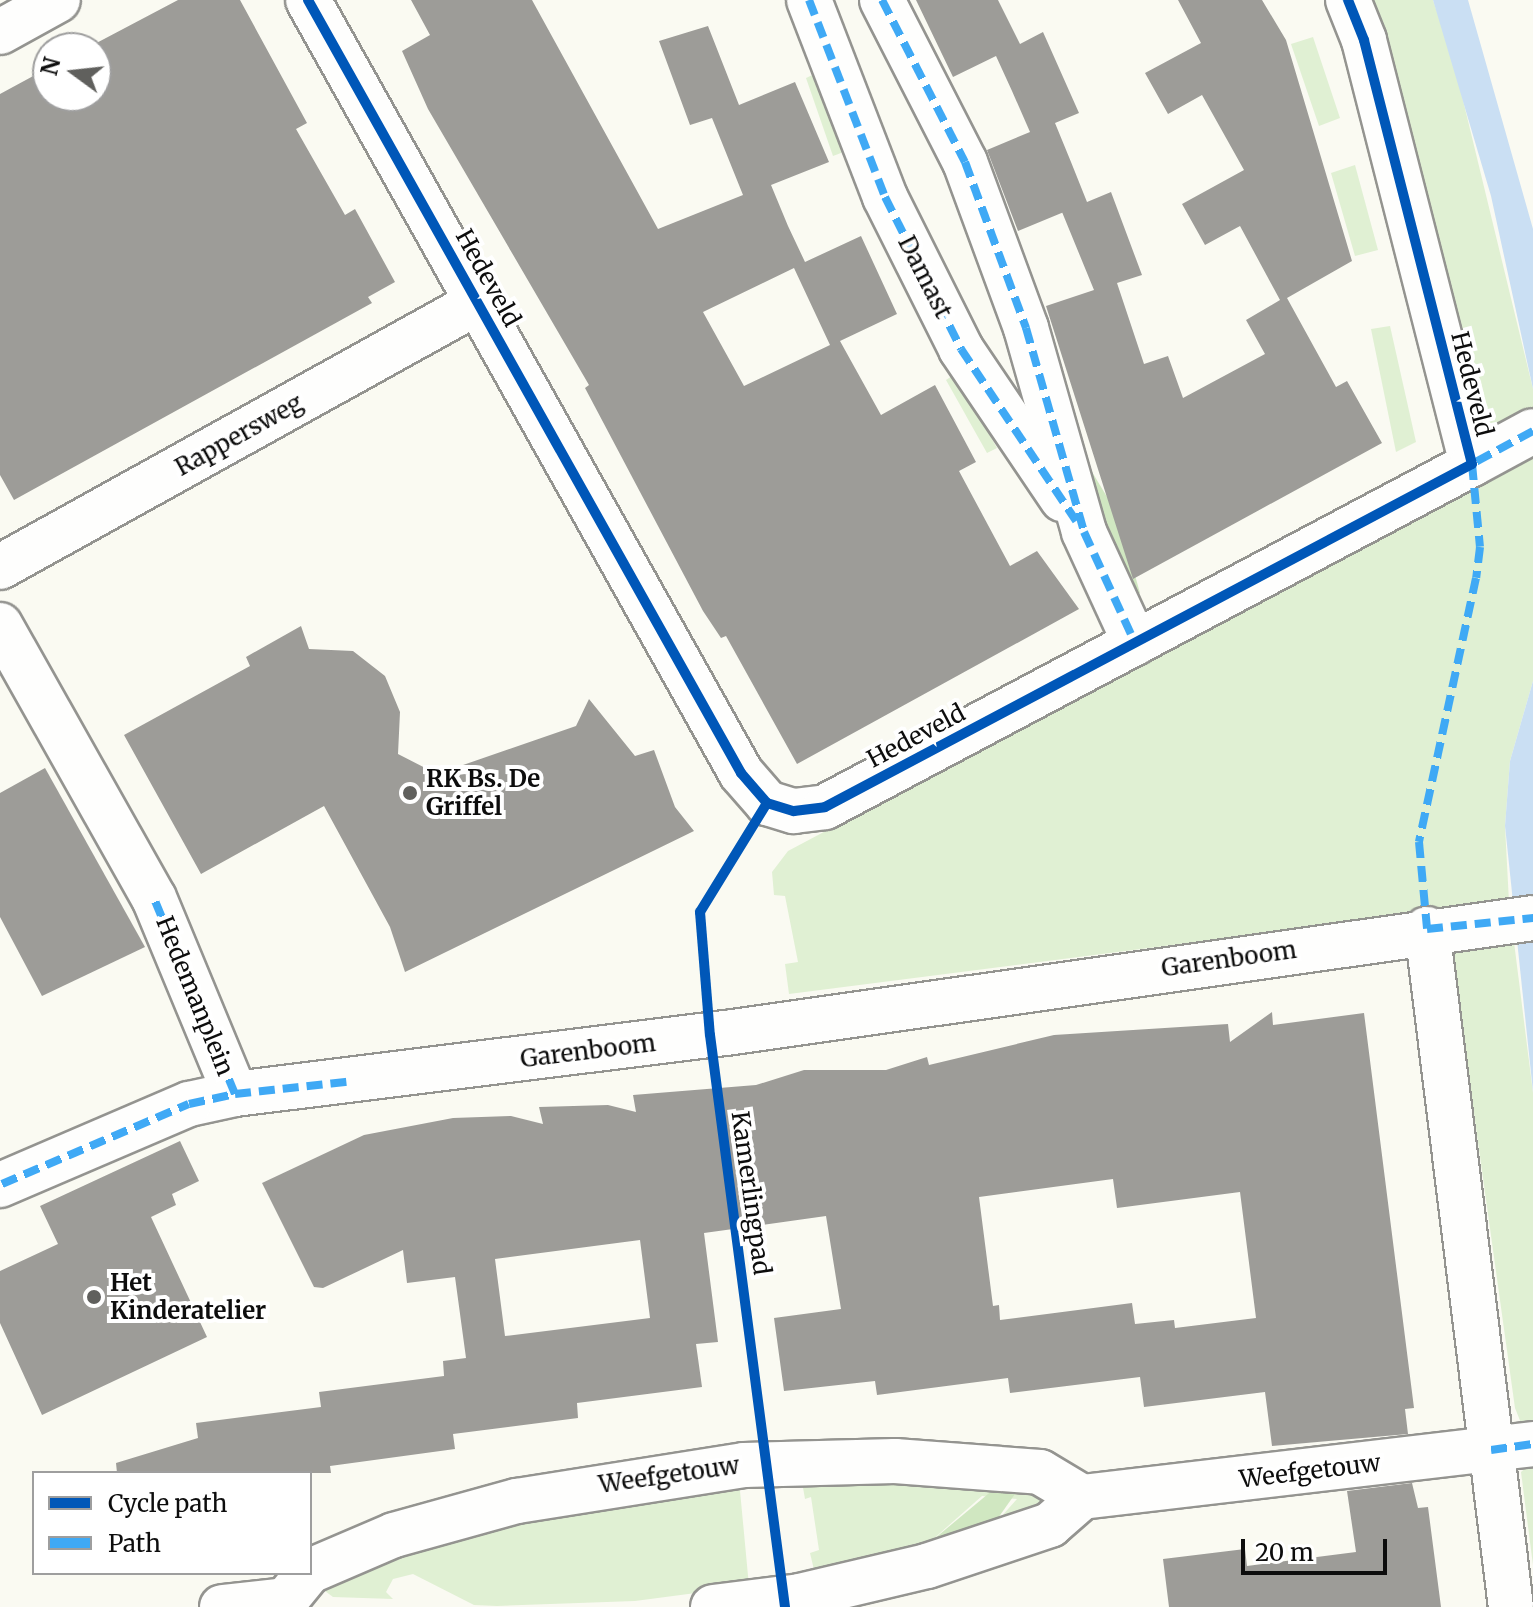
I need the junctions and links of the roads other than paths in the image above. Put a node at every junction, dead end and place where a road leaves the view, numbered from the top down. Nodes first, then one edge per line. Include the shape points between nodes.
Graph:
1 (58, 0) edge
2 (308, 0) edge
3 (809, 0) edge
4 (882, 0) edge
5 (1348, 0) edge
6 (0, 32) edge
7 (478, 302) junction
8 (1528, 434) edge
9 (1472, 464) junction
10 (1084, 532) junction
11 (0, 567) edge
12 (0, 625) edge
13 (1135, 643) junction
14 (1533, 918) edge
15 (1427, 929) junction
16 (354, 1081) joint
17 (235, 1094) junction
18 (0, 1185) edge
19 (1533, 1444) edge
20 (1491, 1450) junction
21 (1082, 1497) junction
22 (301, 1588) edge
23 (222, 1607) edge
24 (713, 1607) edge
25 (1511, 1607) edge

1 - 6 street
2 - 7 street, Hedeveld
3 - 10 street, Damast via 885,197 961,349
4 - 10 street, Damast via 965,162 1026,328
5 - 9 street, Hedeveld via 1364,40
7 - 11 street, Rappersweg
7 - 13 street, Hedeveld via 741,773 767,803 794,811 825,807
8 - 9 street
9 - 13 street, Hedeveld
10 - 13 street, Damast
12 - 17 street, Hedemanplein via 154,898
14 - 15 street, Garenboom
15 - 16 street, Garenboom
15 - 20 street
16 - 17 street, Hedemanplein
17 - 18 street, Hedemanplein via 189,1104
19 - 20 street, Weefgetouw
20 - 21 street, Weefgetouw
20 - 25 street
21 - 22 street, Weefgetouw via 1040,1472 895,1461 744,1465 517,1501 394,1535
21 - 24 street via 1050,1525 927,1566 800,1596
22 - 23 street, Weefgetouw

